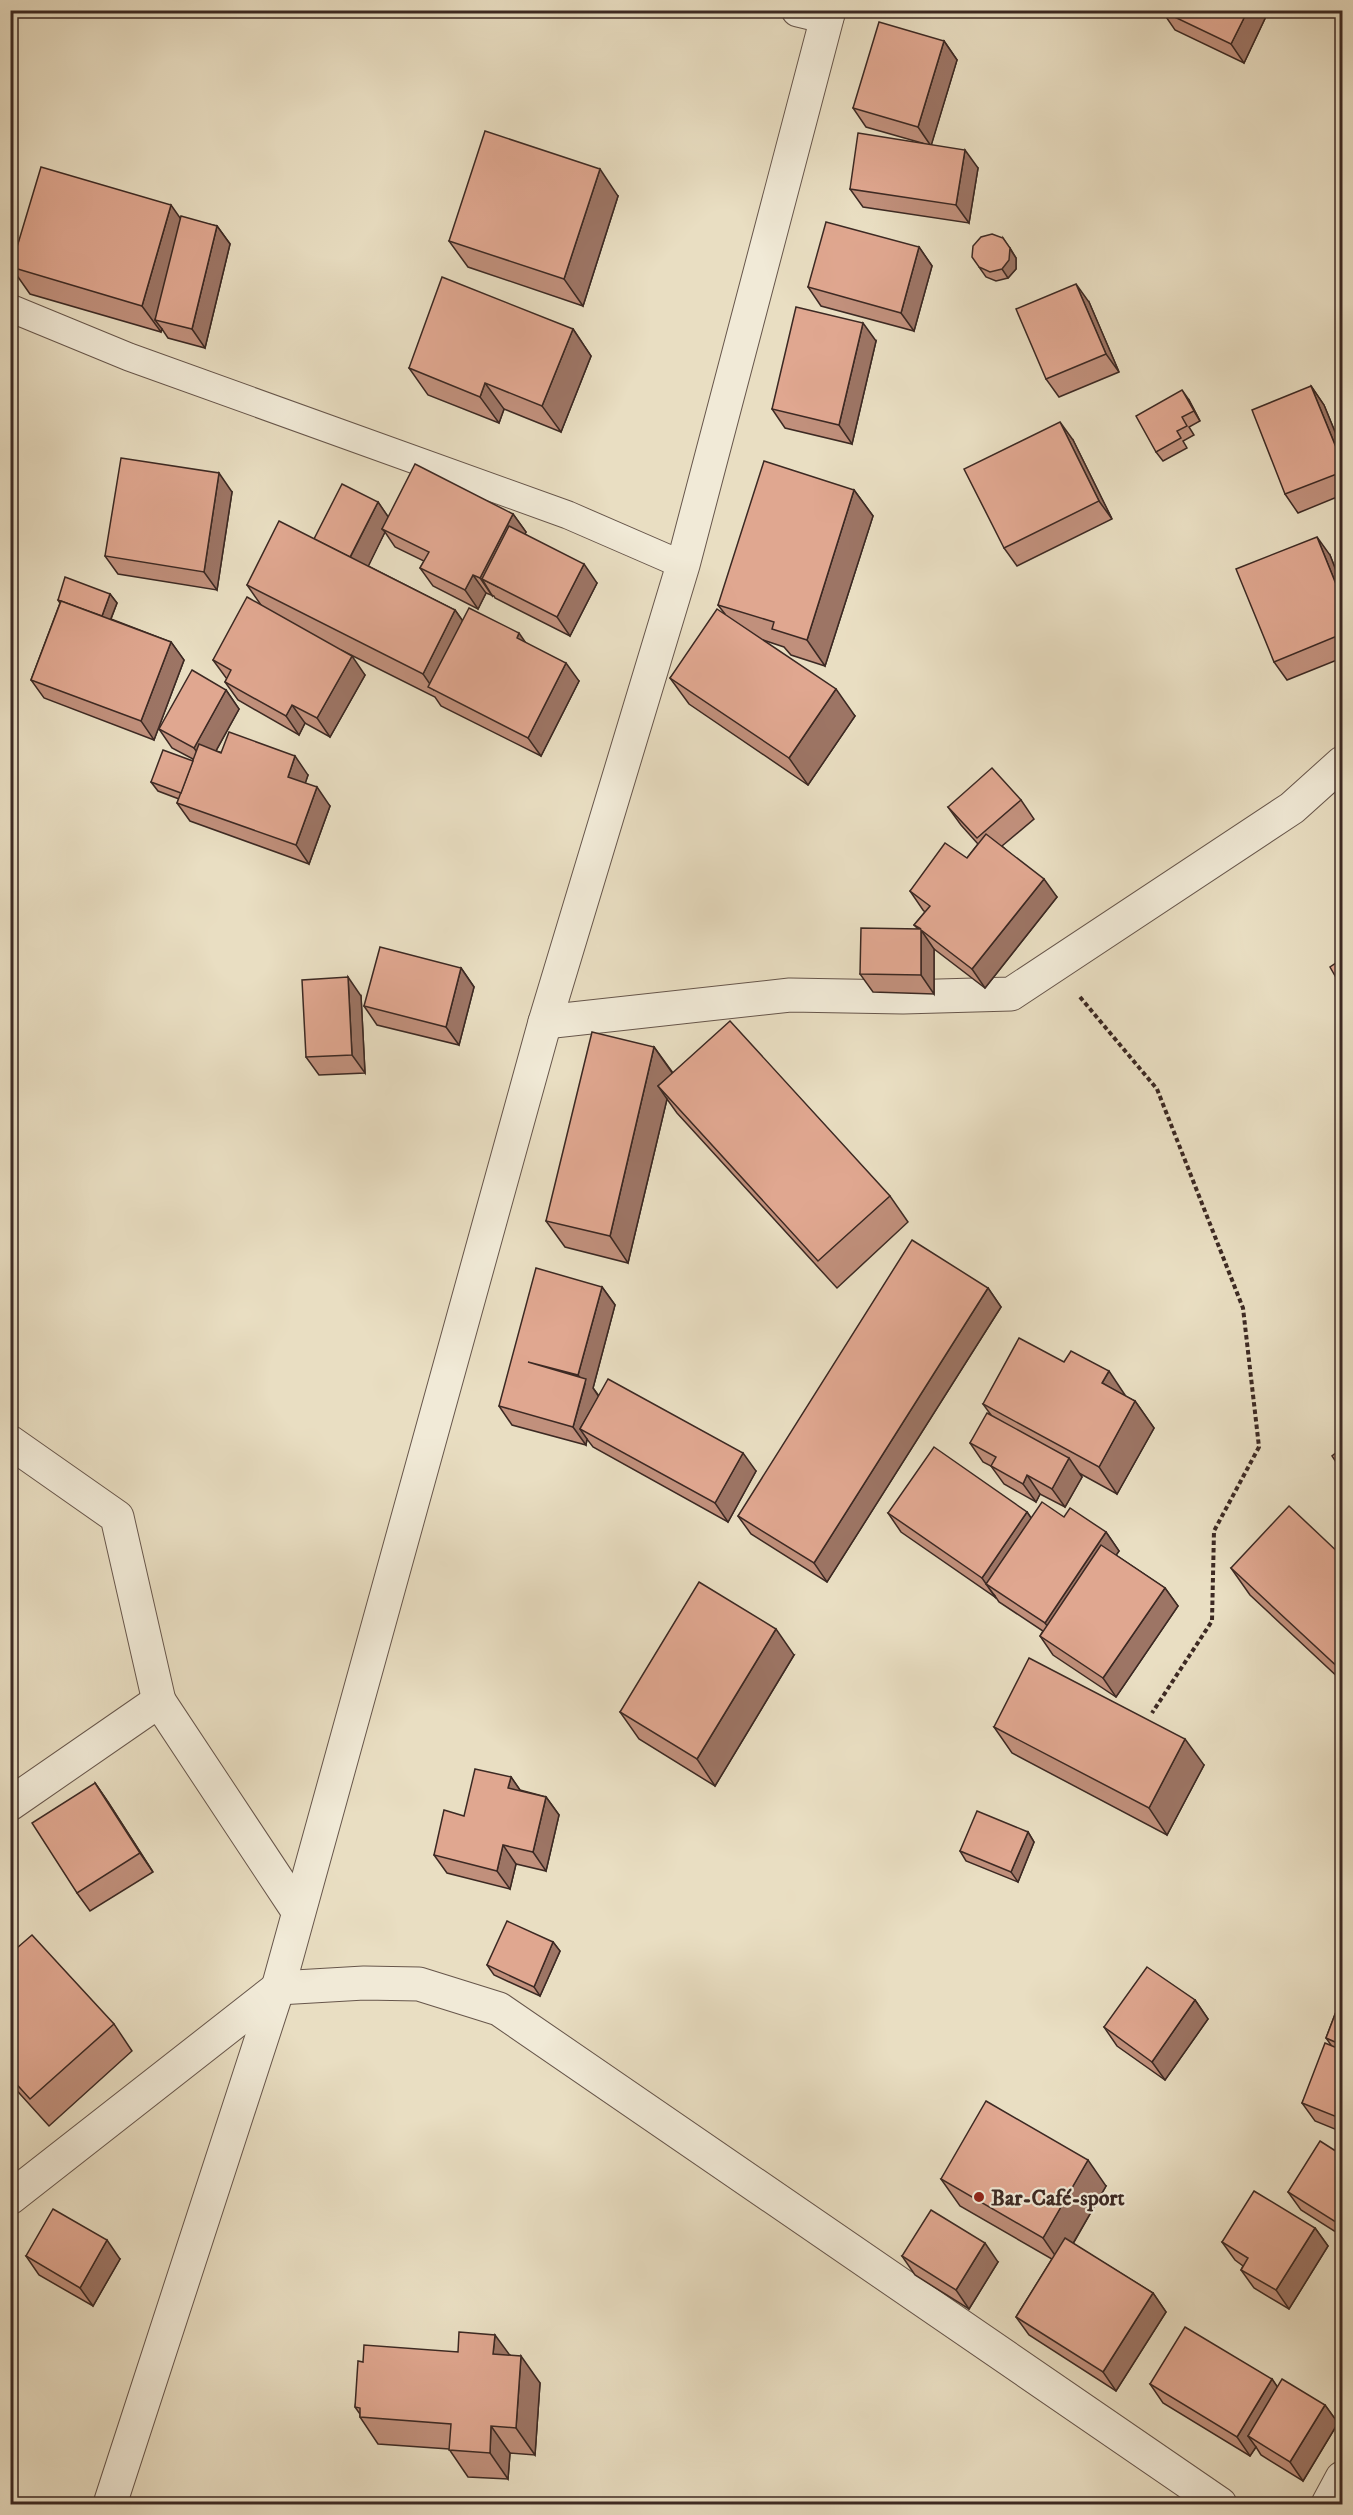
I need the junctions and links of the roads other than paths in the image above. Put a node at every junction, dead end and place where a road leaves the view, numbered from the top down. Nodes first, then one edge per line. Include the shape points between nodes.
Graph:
1 (818, 13) edge
2 (10, 308) edge
3 (683, 565) junction
4 (1342, 763) edge
5 (545, 1022) junction
6 (10, 1442) edge
7 (159, 1701) junction
8 (10, 1804) edge
9 (298, 1911) junction
10 (278, 1988) junction
11 (10, 2198) edge
12 (1342, 2478) edge
13 (110, 2505) edge
14 (1220, 2505) edge
15 (1329, 2505) edge

1 - 3 street
2 - 3 lane via 129,357 568,515
3 - 5 street
4 - 5 street via 1292,808 1011,994 790,995
5 - 9 street
6 - 7 street via 117,1517
7 - 8 street
7 - 9 street
9 - 10 street
10 - 11 street
10 - 13 street
10 - 14 street via 419,1984 499,2009
12 - 15 street

